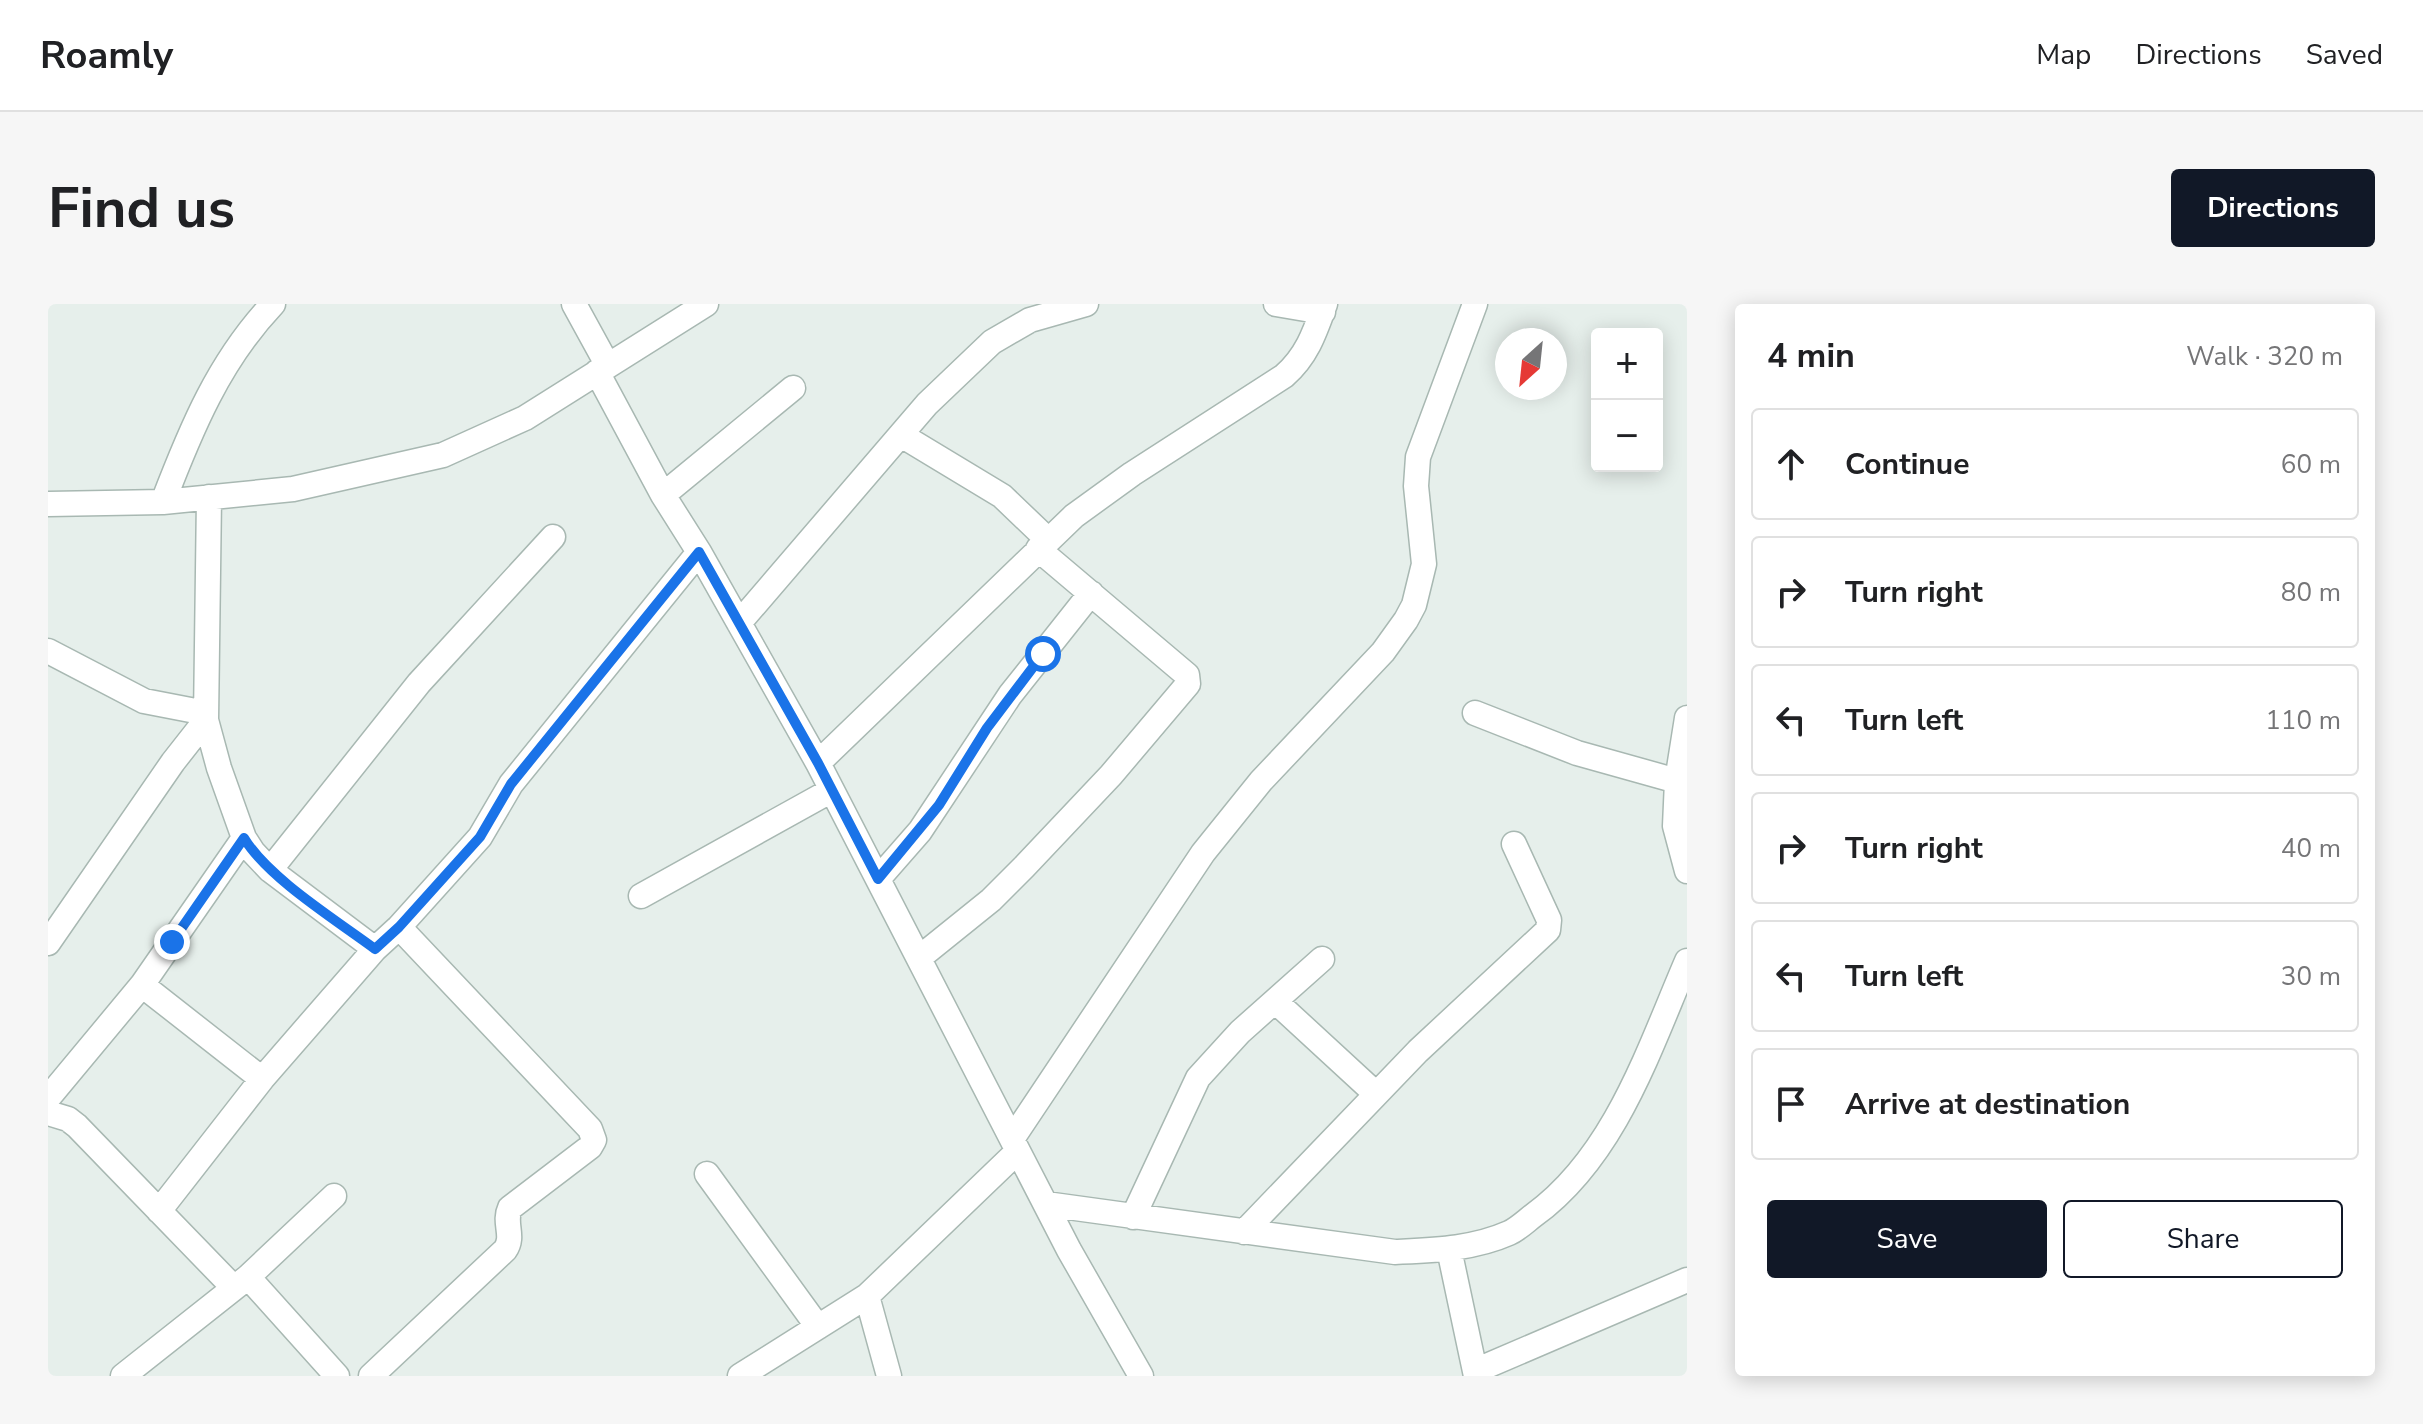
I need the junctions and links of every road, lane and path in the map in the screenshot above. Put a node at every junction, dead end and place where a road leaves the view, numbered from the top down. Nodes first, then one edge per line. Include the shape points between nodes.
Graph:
1 (273, 304) edge
2 (574, 304) edge
3 (706, 304) edge
4 (1086, 304) edge
5 (1276, 304) edge
6 (1475, 304) edge
7 (1324, 308) edge
8 (602, 369) junction
9 (793, 388) dead end
10 (901, 435) junction
11 (663, 495) junction
12 (209, 497) junction
13 (163, 502) junction
14 (48, 504) edge
15 (553, 537) dead end
16 (1043, 545) junction
17 (699, 552) junction
18 (1091, 593) junction
19 (739, 623) junction
20 (48, 651) edge
21 (1475, 713) dead end
22 (206, 717) junction
23 (1687, 718) edge
24 (818, 763) junction
25 (1677, 781) junction
26 (832, 790) junction
27 (244, 838) junction
28 (1514, 844) dead end
29 (270, 870) junction
30 (1687, 871) edge
31 (878, 879) junction
32 (641, 896) dead end
33 (399, 927) junction
34 (48, 943) edge
35 (375, 949) junction
36 (919, 958) junction
37 (1322, 959) dead end
38 (1687, 961) edge
39 (142, 985) junction
40 (1275, 1001) junction
41 (262, 1079) junction
42 (1376, 1094) junction
43 (48, 1098) edge
44 (48, 1113) edge
45 (1015, 1145) junction
46 (707, 1174) dead end
47 (334, 1196) dead end
48 (1046, 1204) junction
49 (159, 1211) junction
50 (1133, 1217) junction
51 (1244, 1232) junction
52 (1449, 1249) junction
53 (1687, 1280) edge
54 (241, 1283) junction
55 (867, 1296) junction
56 (818, 1327) junction
57 (1475, 1374) edge
58 (123, 1376) edge
59 (337, 1376) edge
60 (371, 1376) edge
61 (740, 1376) edge
62 (889, 1376) edge
63 (1141, 1376) edge

1 - 13 street via 216,380
2 - 8 street
3 - 8 street
4 - 10 street via 1030,320 992,342
5 - 7 street
6 - 45 street via 1418,457 1424,564 1406,620 1203,853
7 - 16 street via 1305,355 1284,376 1132,474
8 - 11 street
8 - 12 street via 525,418 443,455 293,489
9 - 11 street
10 - 16 street via 1002,496
10 - 19 street
11 - 17 street
12 - 13 street
12 - 22 street
13 - 14 street
15 - 29 street via 419,683
16 - 18 street
16 - 24 street
17 - 19 street
17 - 33 street via 511,784 480,837
18 - 31 street via 1010,695 926,822
18 - 36 street via 1187,675 1188,684 1024,867
19 - 24 street
20 - 22 street via 144,701
21 - 25 street via 1577,753
22 - 27 street
22 - 34 street
23 - 25 street
24 - 26 street
25 - 30 street via 1675,826
26 - 31 street
26 - 32 street
27 - 29 street
27 - 39 street
28 - 42 street via 1549,920 1548,930
29 - 35 street
31 - 36 street
33 - 35 street
33 - 60 street via 590,1129 594,1140 510,1208 511,1240 505,1250
35 - 41 street
36 - 45 street
37 - 40 street
38 - 52 street via 1630,1091 1576,1176 1512,1232
39 - 41 street
39 - 43 street
40 - 42 street
40 - 50 street via 1198,1078
41 - 49 street
42 - 51 street
44 - 49 street via 77,1126
45 - 48 street
45 - 55 street
46 - 56 street
47 - 54 street
48 - 50 street
48 - 63 street
49 - 54 street
50 - 51 street
51 - 52 street via 1395,1252
52 - 57 street
53 - 57 street
54 - 58 street
54 - 59 street
55 - 56 street
55 - 62 street
56 - 61 street

